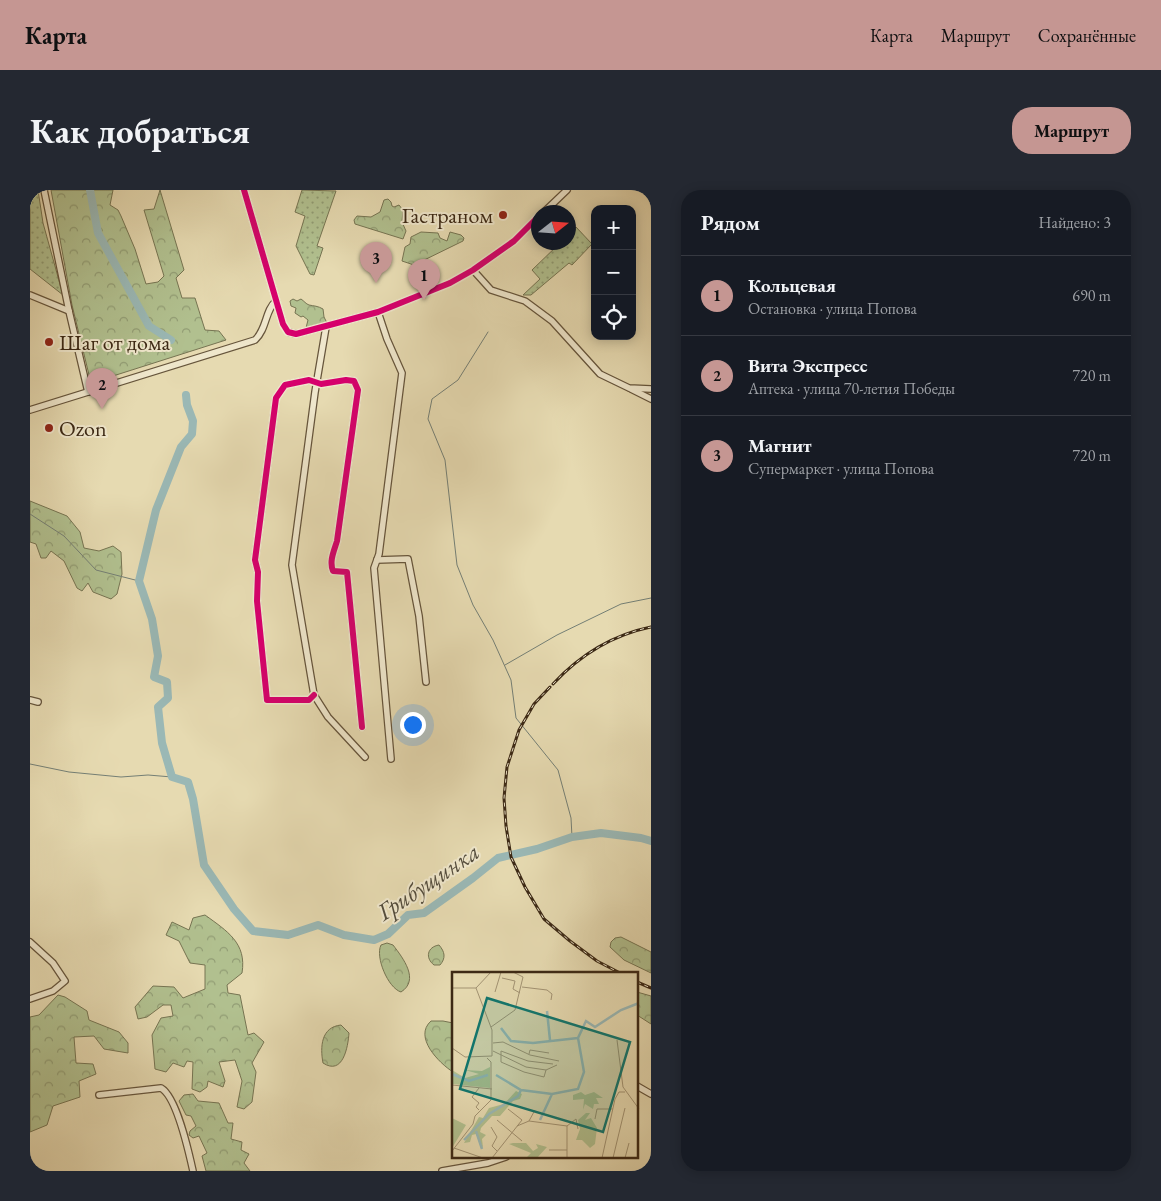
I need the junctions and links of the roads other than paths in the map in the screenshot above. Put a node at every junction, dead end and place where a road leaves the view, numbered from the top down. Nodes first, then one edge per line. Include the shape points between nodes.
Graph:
1 (44, 190) edge
2 (244, 190) edge
3 (567, 190) edge
4 (551, 205) edge
5 (531, 224) edge
6 (473, 270) junction
7 (30, 295) edge
8 (276, 301) junction
9 (69, 311) junction
10 (378, 312) junction
11 (326, 327) junction
12 (317, 382) junction
13 (629, 388) junction
14 (651, 389) edge
15 (88, 392) junction
16 (651, 399) edge
17 (30, 410) edge
18 (377, 560) junction
19 (426, 682) dead end
20 (314, 695) junction
21 (30, 700) edge
22 (38, 702) dead end
23 (362, 727) dead end
24 (365, 758) dead end
25 (391, 759) dead end
26 (30, 942) edge
27 (30, 999) edge
28 (638, 1087) edge
29 (651, 1094) edge
30 (99, 1095) dead end
31 (503, 1158) edge
32 (193, 1171) edge
33 (442, 1171) edge

1 - 9 street
2 - 8 street
3 - 4 street
5 - 6 street via 514,241
6 - 10 street via 435,290
6 - 13 street via 491,290 528,303 552,321 600,374
7 - 9 street
8 - 11 street via 288,332 296,334
8 - 15 street via 262,334 255,340
9 - 15 street
10 - 11 street
10 - 18 street via 402,372
11 - 12 street
12 - 20 street via 292,565
12 - 20 street via 309,380 285,385 276,398 255,560 267,700 309,700
12 - 23 street via 354,381 358,390 331,567 333,571 347,572
13 - 14 street
13 - 16 street
15 - 17 street
18 - 19 street via 408,558 419,616
18 - 25 street via 374,568
20 - 24 street via 328,717
21 - 22 street
26 - 27 street via 53,963 66,981 53,991
28 - 29 street
30 - 32 street via 162,1088 166,1091 186,1138
31 - 33 street

